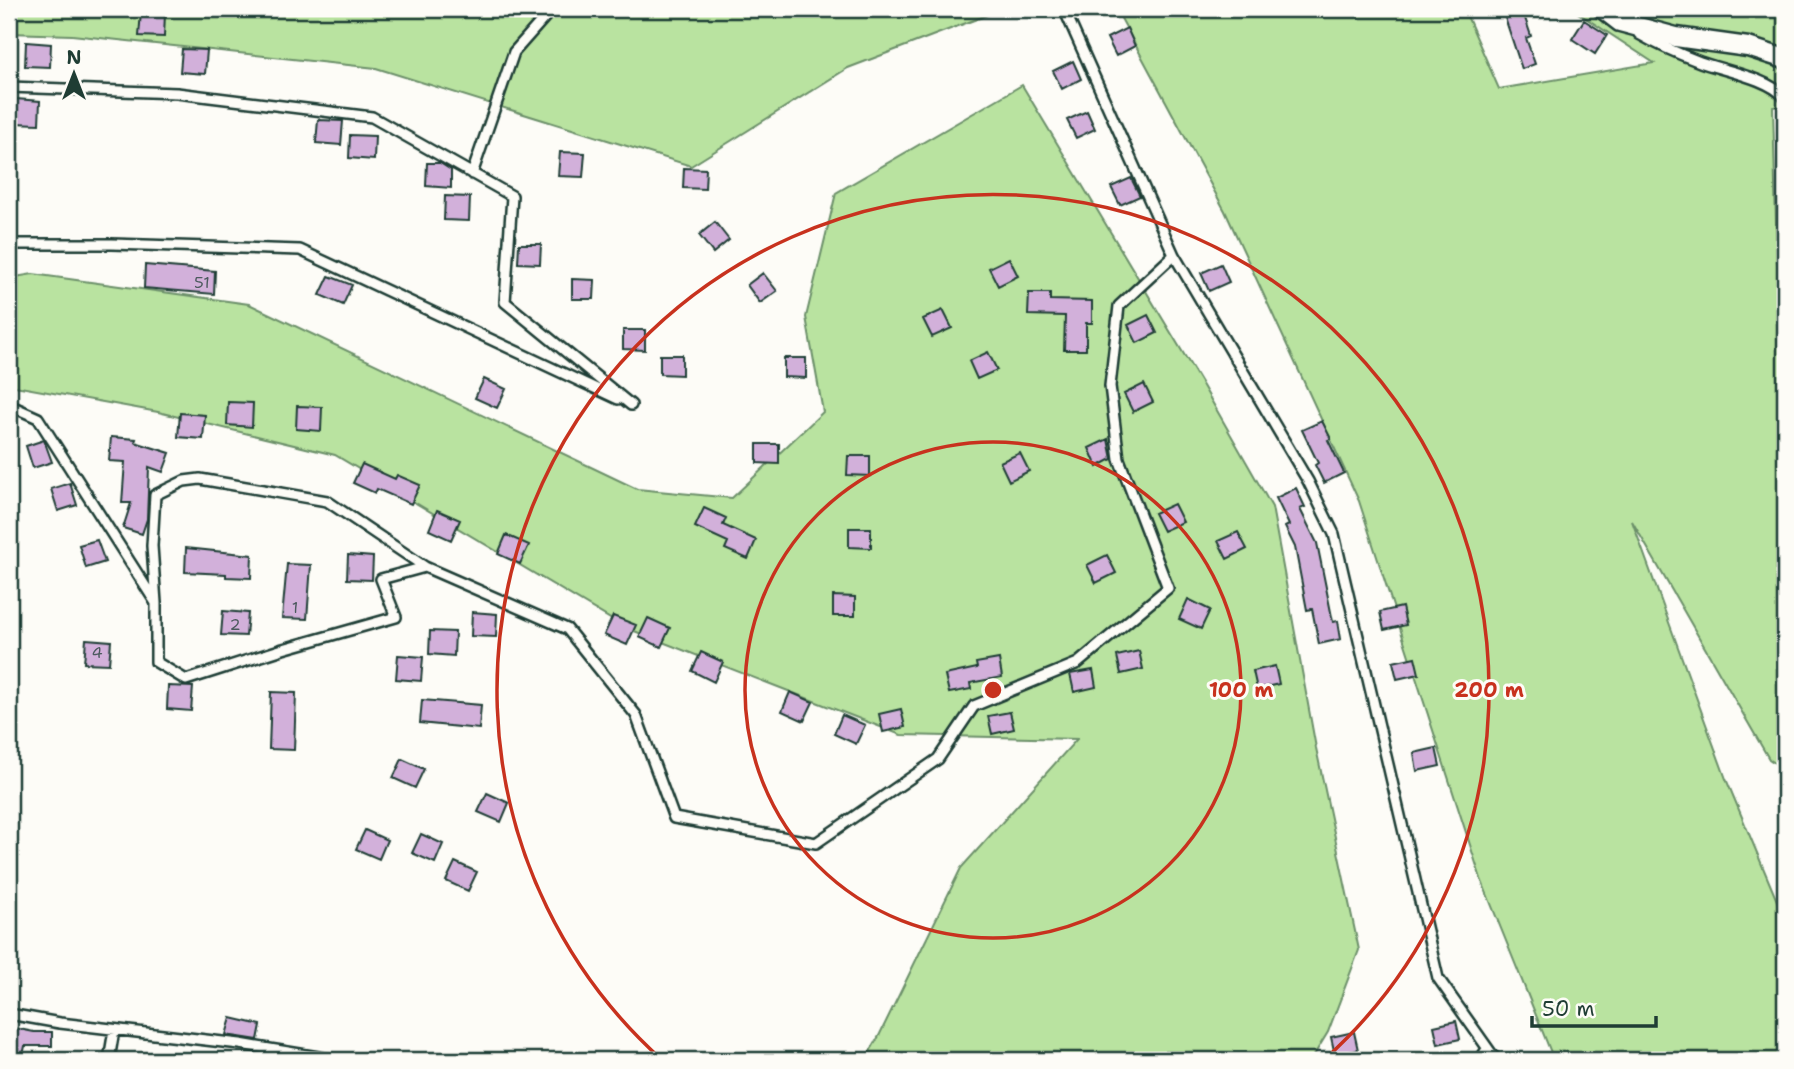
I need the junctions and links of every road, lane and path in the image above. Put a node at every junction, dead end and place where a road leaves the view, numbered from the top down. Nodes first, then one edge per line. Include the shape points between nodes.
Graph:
1 (552, 9) edge
2 (1064, 9) edge
3 (1604, 9) edge
4 (1620, 22) junction
5 (1785, 59) edge
6 (9, 87) edge
7 (1785, 97) edge
8 (472, 174) junction
9 (9, 244) edge
10 (1174, 255) junction
11 (9, 405) edge
12 (425, 567) junction
13 (156, 603) junction
14 (9, 1014) edge
15 (114, 1030) junction
16 (1488, 1049) junction
17 (109, 1060) edge
18 (337, 1060) edge
19 (1480, 1060) edge
20 (1496, 1060) edge

1 - 8 lane via 514,52
2 - 10 lane
3 - 4 street
4 - 5 street via 1676,37 1748,47
4 - 7 lane via 1654,43 1756,80
6 - 8 lane via 177,93 372,117
8 - 9 lane via 512,196 505,302 631,405 300,250
10 - 12 lane via 1119,306 1110,386 1119,459 1168,588 1078,663 974,706 938,759 816,843 674,818 636,715 567,629
10 - 16 lane via 1308,481 1334,534 1438,978
11 - 13 lane via 38,418
12 - 13 lane via 381,579 396,617 186,680 156,662
12 - 13 lane via 327,501 200,479 184,481 155,495
14 - 15 lane
15 - 17 lane
15 - 18 lane
16 - 19 lane
16 - 20 lane

